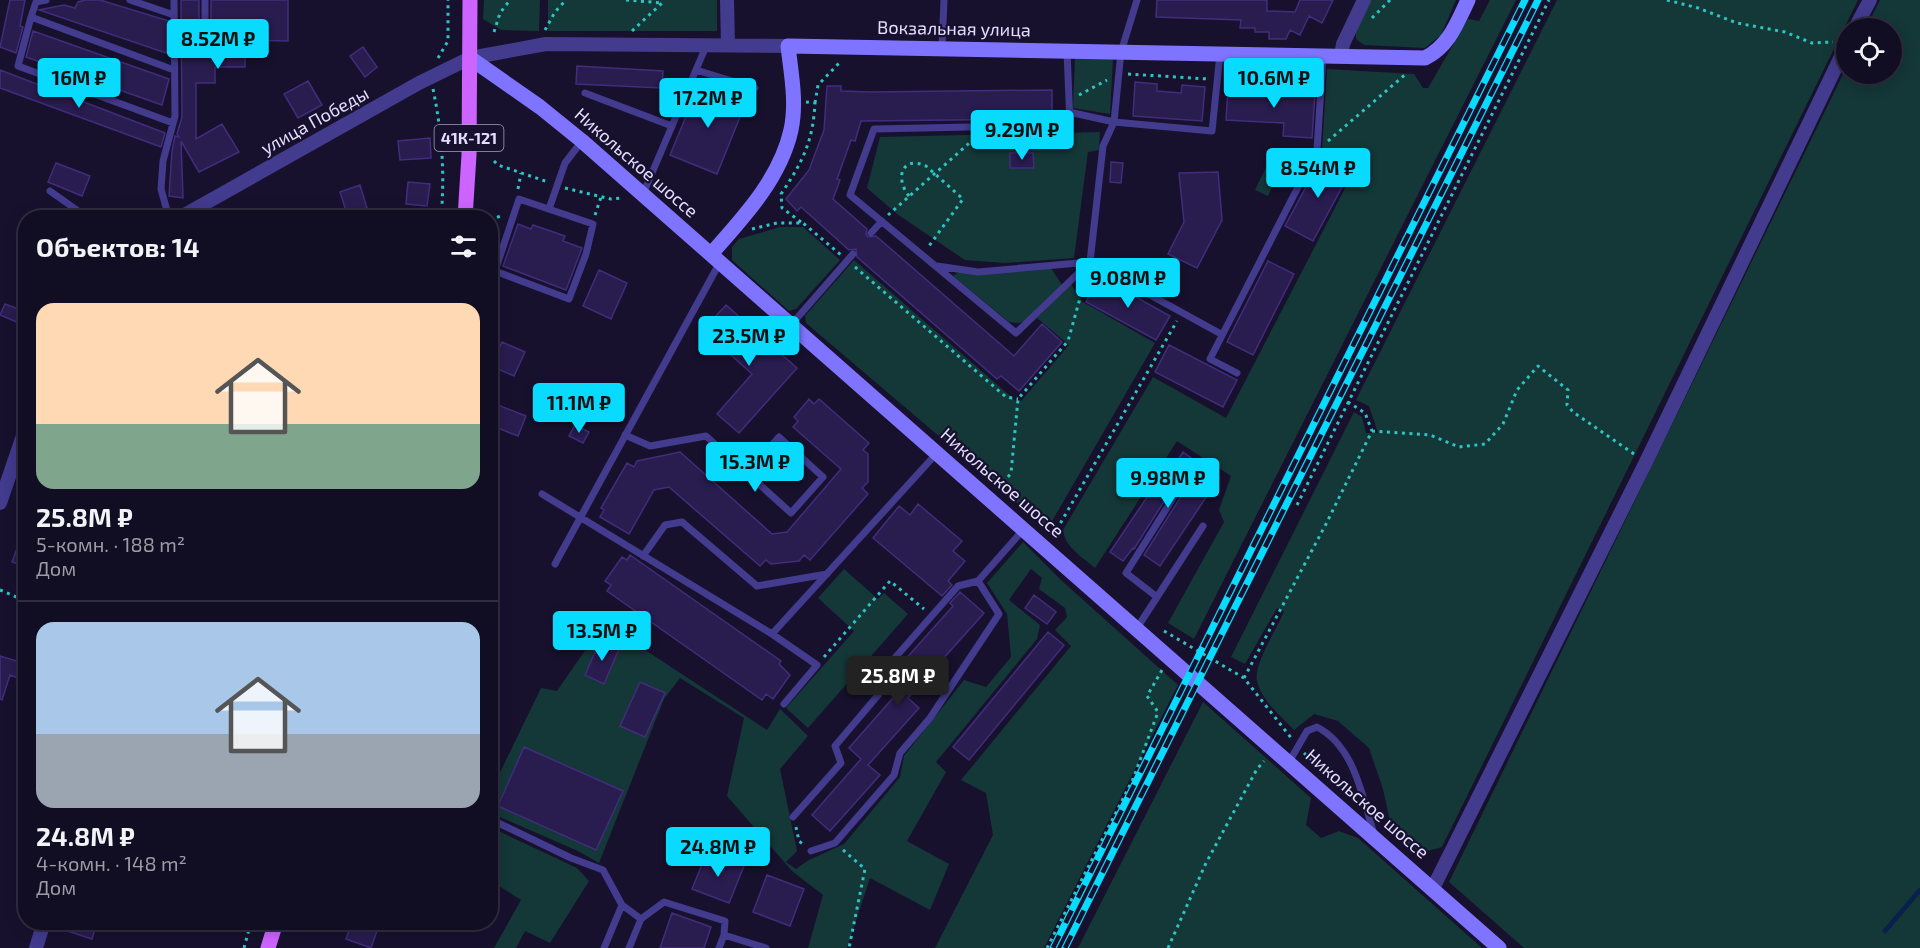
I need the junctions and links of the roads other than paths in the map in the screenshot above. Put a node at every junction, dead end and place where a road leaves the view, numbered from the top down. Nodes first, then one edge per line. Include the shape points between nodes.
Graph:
1 (46, 0) edge
2 (130, 0) edge
3 (174, 0) edge
4 (205, 0) edge
5 (470, 0) edge
6 (727, 0) edge
7 (944, 0) edge
8 (1137, 0) edge
9 (1364, 0) edge
10 (1468, 0) edge
11 (1870, 0) edge
12 (174, 15) junction
13 (31, 16) junction
14 (1860, 18) edge
15 (707, 44) junction
16 (728, 45) junction
17 (788, 46) junction
18 (942, 49) junction
19 (205, 51) dead end
20 (1067, 51) junction
21 (1121, 52) junction
22 (1220, 54) junction
23 (1836, 55) edge
24 (1323, 56) junction
25 (1341, 56) junction
26 (470, 58) junction
27 (174, 70) junction
28 (696, 70) junction
29 (755, 88) dead end
30 (585, 93) dead end
31 (1070, 112) junction
32 (1114, 122) junction
33 (173, 123) junction
34 (672, 126) junction
35 (582, 141) junction
36 (50, 191) dead end
37 (643, 194) junction
38 (549, 209) junction
39 (77, 210) edge
40 (167, 210) edge
41 (193, 210) edge
42 (466, 210) edge
43 (882, 221) junction
44 (871, 233) dead end
45 (850, 257) road end
46 (716, 258) junction
47 (498, 262) edge
48 (1090, 262) junction
49 (935, 265) junction
50 (498, 272) edge
51 (791, 325) junction
52 (1221, 334) junction
53 (1237, 373) dead end
54 (625, 435) junction
55 (18, 450) edge
56 (937, 453) junction
57 (747, 473) junction
58 (1180, 487) dead end
59 (542, 494) dead end
60 (0, 503) edge
61 (580, 517) junction
62 (1203, 526) dead end
63 (1024, 529) junction
64 (643, 556) junction
65 (555, 564) dead end
66 (827, 574) junction
67 (978, 581) junction
68 (1157, 597) junction
69 (1141, 623) junction
70 (772, 634) junction
71 (784, 704) dead end
72 (1289, 762) junction
73 (793, 817) road end
74 (498, 823) edge
75 (1375, 836) junction
76 (812, 851) road end
77 (1433, 888) junction
78 (622, 904) junction
79 (641, 920) junction
80 (42, 930) edge
81 (274, 930) edge
82 (724, 935) junction
83 (36, 948) edge
84 (268, 948) edge
85 (604, 948) edge
86 (629, 948) edge
87 (719, 948) edge
88 (766, 948) edge
89 (1499, 948) edge

1 - 13 lane via 36,2
2 - 12 lane
3 - 12 lane
4 - 19 lane
5 - 26 main road, 41К-121
6 - 16 street
7 - 18 lane
8 - 21 lane
9 - 25 street
10 - 25 main road, Вокзальная улица via 1448,41 1431,55
11 - 14 street
12 - 27 lane
13 - 27 lane
13 - 33 lane via 18,66
15 - 16 street, Вокзальная улица
15 - 26 street, Вокзальная улица via 546,44
15 - 28 lane
16 - 17 street, Вокзальная улица
17 - 18 main road, Вокзальная улица
17 - 46 main road via 794,99 791,130 760,196 728,235
18 - 20 main road, Вокзальная улица
20 - 21 main road, Вокзальная улица
20 - 31 lane
21 - 22 main road, Вокзальная улица
21 - 32 lane
22 - 24 main road, Вокзальная улица
22 - 32 lane via 1212,131
23 - 77 street via 1646,462
24 - 25 main road, Вокзальная улица
24 - 52 lane via 1317,150
26 - 35 main road, Никольское шоссе via 540,106
26 - 41 street, улица Победы
26 - 42 main road, 41К-121
27 - 33 lane
28 - 29 lane
28 - 34 lane
30 - 34 lane
31 - 32 lane
31 - 43 lane via 1070,125 874,129 850,195
32 - 48 lane via 1103,146
33 - 40 lane via 163,161 161,189
34 - 37 lane
35 - 37 main road, Никольское шоссе
35 - 38 lane via 566,163
36 - 39 lane
37 - 46 main road, Никольское шоссе
38 - 47 lane via 519,199
38 - 50 lane via 592,224 586,254 569,299
43 - 44 lane
43 - 49 lane
45 - 51 lane
46 - 51 main road, Никольское шоссе
46 - 54 lane
48 - 49 lane via 978,272
48 - 49 lane via 1016,333
48 - 52 lane
51 - 56 main road, Никольское шоссе
52 - 53 lane via 1210,359
54 - 57 lane via 650,446 706,436
54 - 61 lane
55 - 60 street
56 - 63 main road, Никольское шоссе
56 - 66 lane
57 - 57 lane via 791,513 823,477 779,437
58 - 68 lane via 1126,573
59 - 61 lane
61 - 64 lane
61 - 65 lane
62 - 68 lane
63 - 67 lane
63 - 69 main road, Никольское шоссе
64 - 66 lane via 665,525 682,522 758,586
64 - 70 lane
66 - 70 lane
67 - 73 lane via 958,586 872,684 879,694 835,746 841,762
67 - 76 lane via 999,614 930,718 900,753 894,775 834,843
68 - 69 lane
69 - 72 main road, Никольское шоссе via 1169,656
70 - 71 lane via 817,665
72 - 75 main road, Никольское шоссе
72 - 75 lane via 1307,731 1317,727 1329,734 1354,770
74 - 78 lane via 603,870
75 - 77 main road, Никольское шоссе
77 - 89 main road, Никольское шоссе
78 - 79 lane
78 - 85 lane
79 - 82 lane via 664,902 725,921
79 - 86 lane
80 - 83 street
81 - 84 main road
82 - 87 lane
82 - 88 lane

